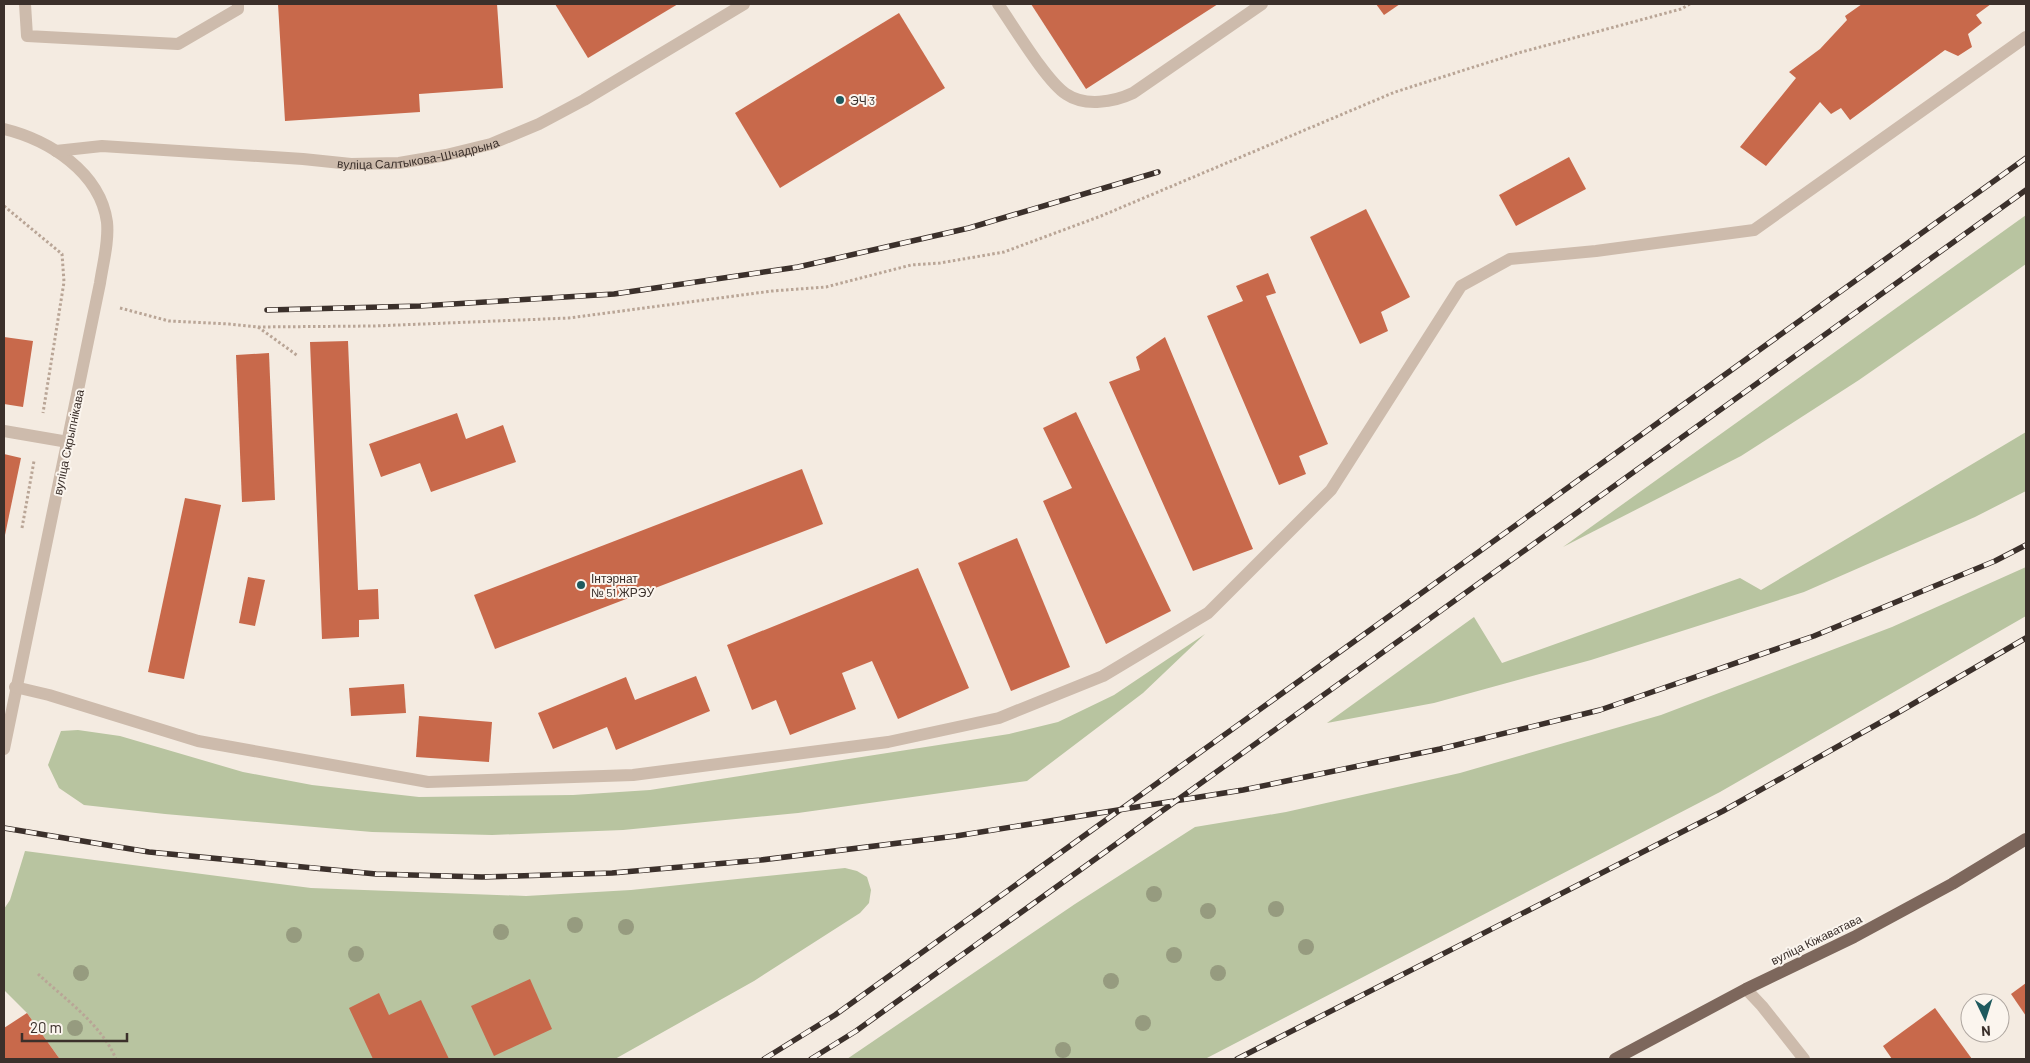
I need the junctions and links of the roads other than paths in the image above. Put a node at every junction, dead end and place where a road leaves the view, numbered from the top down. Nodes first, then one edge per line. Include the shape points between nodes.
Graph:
1 (25, 4) edge
2 (238, 4) edge
3 (744, 4) edge
4 (998, 4) edge
5 (1262, 4) edge
6 (2026, 37) edge
7 (4, 129) edge
8 (56, 151) junction
9 (4, 431) edge
10 (68, 442) junction
11 (15, 687) junction
12 (4, 749) edge
13 (2026, 839) edge
14 (1746, 989) junction
15 (1615, 1059) edge
16 (1804, 1059) edge

1 - 2 street via 27,36 178,44 238,9
3 - 8 street, вуліца Салтыкова-Шчадрына via 539,124 491,144 446,155 399,163 351,164 102,146
4 - 5 street via 1041,66 1066,94 1103,102 1133,93
6 - 11 street via 1754,230 1510,259 1461,286 1331,490 1208,612 1103,676 999,718 888,742 633,775 428,782 198,741
7 - 8 street, вуліца Скрыпнікава
8 - 10 street, вуліца Скрыпнікава via 92,183 102,202 107,223 106,247
9 - 10 street
10 - 11 street, вуліца Скрыпнікава
11 - 12 street, вуліца Скрыпнікава
13 - 14 main road, вуліца Кіжаватава via 1952,884
14 - 15 main road, вуліца Кіжаватава
14 - 16 street

